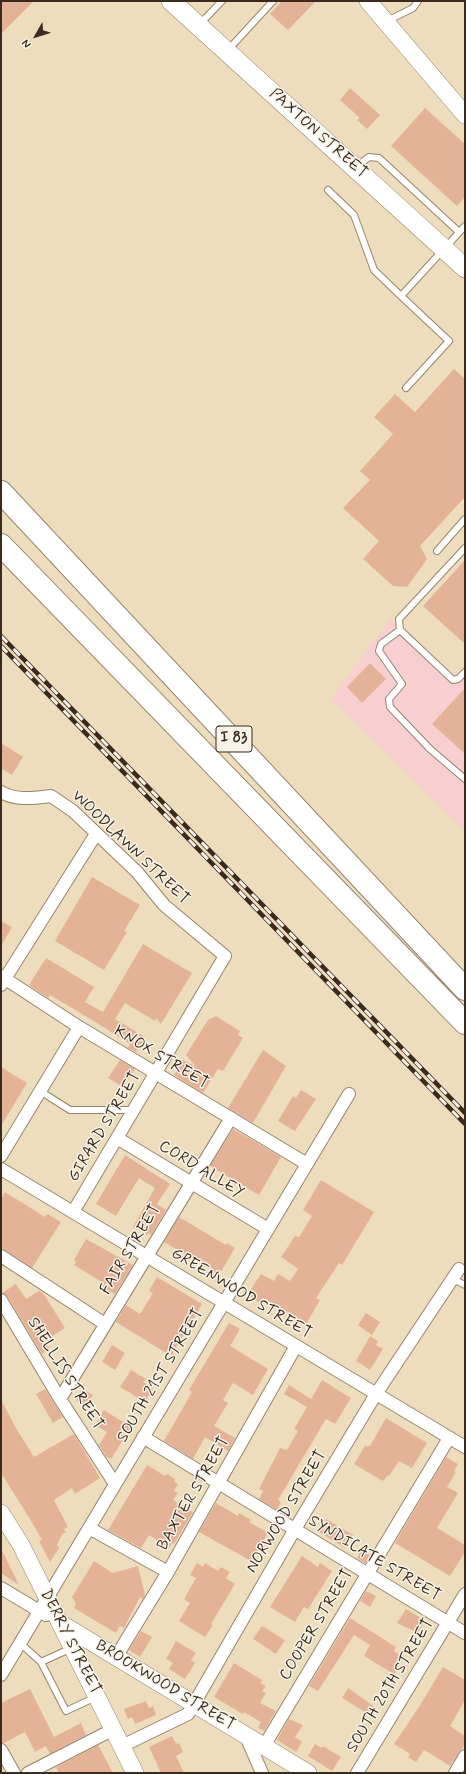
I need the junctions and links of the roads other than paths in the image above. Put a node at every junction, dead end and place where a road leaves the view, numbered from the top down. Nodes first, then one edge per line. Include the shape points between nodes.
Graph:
1 (171, 1) edge
2 (222, 1) edge
3 (273, 1) edge
4 (368, 1) edge
5 (418, 1) edge
6 (385, 22) junction
7 (198, 26) junction
8 (227, 52) junction
9 (465, 115) edge
10 (355, 168) junction
11 (328, 190) dead end
12 (465, 226) edge
13 (459, 232) junction
14 (444, 249) junction
15 (465, 268) edge
16 (401, 296) junction
17 (406, 388) dead end
18 (1, 492) edge
19 (465, 519) edge
20 (1, 546) edge
21 (465, 548) edge
22 (436, 551) dead end
23 (400, 630) junction
24 (465, 672) edge
25 (465, 779) edge
26 (1, 792) edge
27 (96, 834) junction
28 (225, 956) joint
29 (2, 980) edge
30 (465, 989) edge
31 (465, 1023) edge
32 (79, 1027) junction
33 (156, 1073) junction
34 (40, 1091) junction
35 (349, 1094) dead end
36 (133, 1110) junction
37 (231, 1118) junction
38 (117, 1138) junction
39 (1, 1156) edge
40 (307, 1164) junction
41 (1, 1169) edge
42 (191, 1183) junction
43 (73, 1212) junction
44 (268, 1229) junction
45 (1, 1256) edge
46 (147, 1256) junction
47 (456, 1274) joint
48 (465, 1285) edge
49 (1, 1300) edge
50 (224, 1303) junction
51 (105, 1324) junction
52 (296, 1346) junction
53 (376, 1394) junction
54 (60, 1399) junction
55 (144, 1438) junction
56 (449, 1438) junction
57 (465, 1448) edge
58 (218, 1483) junction
59 (115, 1484) junction
60 (1, 1513) edge
61 (89, 1528) junction
62 (295, 1529) junction
63 (168, 1572) junction
64 (367, 1573) junction
65 (1, 1588) edge
66 (465, 1594) edge
67 (43, 1604) junction
68 (60, 1622) junction
69 (448, 1622) junction
70 (465, 1633) edge
71 (20, 1643) junction
72 (73, 1648) junction
73 (116, 1657) junction
74 (41, 1662) junction
75 (1, 1675) edge
76 (97, 1696) junction
77 (193, 1704) junction
78 (114, 1730) junction
79 (245, 1734) junction
80 (122, 1746) junction
81 (264, 1746) junction
82 (1, 1750) edge
83 (465, 1756) edge
84 (14, 1773) edge
85 (28, 1773) edge
86 (135, 1773) edge
87 (262, 1773) edge
88 (308, 1773) edge
89 (358, 1773) edge
90 (455, 1773) edge

1 - 7 main road, PAXTON STREET
2 - 7 lane
3 - 8 lane
4 - 6 street
5 - 6 lane via 413,8
6 - 9 street
7 - 8 main road, PAXTON STREET
8 - 10 main road, PAXTON STREET
10 - 13 lane via 369,157 379,158
10 - 14 main road, PAXTON STREET
11 - 16 lane via 354,215 374,270
12 - 13 lane
13 - 14 lane
14 - 15 main road, PAXTON STREET
14 - 16 lane
16 - 17 lane via 449,341
18 - 30 highway, I 83
19 - 22 lane
20 - 31 highway, I 83
21 - 23 lane via 399,619
23 - 24 lane via 453,680
23 - 25 lane via 381,644 379,651 402,684 389,699 390,707
26 - 27 street, WOODLAWN STREET via 7,796 28,799 51,796 73,811
27 - 28 street, WOODLAWN STREET via 137,872 164,904
27 - 29 street
28 - 33 street, GIRARD STREET
29 - 32 street, KNOX STREET
32 - 33 street, KNOX STREET
32 - 34 street
33 - 36 street, GIRARD STREET
33 - 37 street, KNOX STREET
34 - 36 lane via 70,1110
34 - 39 street
35 - 40 street, SOUTH 21ST STREET
36 - 38 street, GIRARD STREET
37 - 40 street, KNOX STREET
37 - 42 street, FAIR STREET
38 - 42 street, CORD ALLEY
38 - 43 street, GIRARD STREET
40 - 44 street, SOUTH 21ST STREET
41 - 43 street, GREENWOOD STREET
42 - 44 street, CORD ALLEY
42 - 46 street, FAIR STREET
43 - 46 street, GREENWOOD STREET
44 - 50 street, SOUTH 21ST STREET
45 - 51 street
46 - 50 street, GREENWOOD STREET
46 - 51 street, FAIR STREET
47 - 48 lane
47 - 53 street, NORWOOD STREET
49 - 54 street, SHELLIS STREET
50 - 52 street, GREENWOOD STREET
50 - 55 street, SOUTH 21ST STREET
51 - 54 street, FAIR STREET
52 - 53 street, GREENWOOD STREET
52 - 58 street, BAXTER STREET
53 - 56 street, GREENWOOD STREET
53 - 62 street, NORWOOD STREET
54 - 59 street, SHELLIS STREET
55 - 58 street, SYNDICATE STREET
55 - 59 street, SOUTH 21ST STREET
56 - 57 street, GREENWOOD STREET
56 - 64 street, COOPER STREET
58 - 62 street, SYNDICATE STREET
58 - 63 street, BAXTER STREET
59 - 61 street, SOUTH 21ST STREET
60 - 67 street, DERRY STREET via 21,1545
61 - 63 street
61 - 67 street, SOUTH 21ST STREET
62 - 64 street, SYNDICATE STREET
62 - 77 street, NORWOOD STREET
63 - 73 street, BAXTER STREET
64 - 69 street, SYNDICATE STREET
64 - 81 street, COOPER STREET
65 - 67 street
66 - 69 street, SOUTH 20TH STREET
67 - 68 street, DERRY STREET
67 - 71 street, SOUTH 21ST STREET
68 - 72 street, DERRY STREET
68 - 73 street, BROOKWOOD STREET
69 - 70 street, SYNDICATE STREET
69 - 89 street, SOUTH 20TH STREET
71 - 74 lane
71 - 75 street, SOUTH 21ST STREET
72 - 74 lane
72 - 76 street, DERRY STREET
73 - 77 street, BROOKWOOD STREET
74 - 76 lane via 66,1711
76 - 78 street, DERRY STREET
77 - 79 street, BROOKWOOD STREET
77 - 80 street, NORWOOD STREET via 188,1714
78 - 80 street, DERRY STREET
78 - 85 street
79 - 81 street, BROOKWOOD STREET
79 - 87 street
80 - 86 street, DERRY STREET
81 - 88 street, BROOKWOOD STREET
82 - 84 street
83 - 90 street

